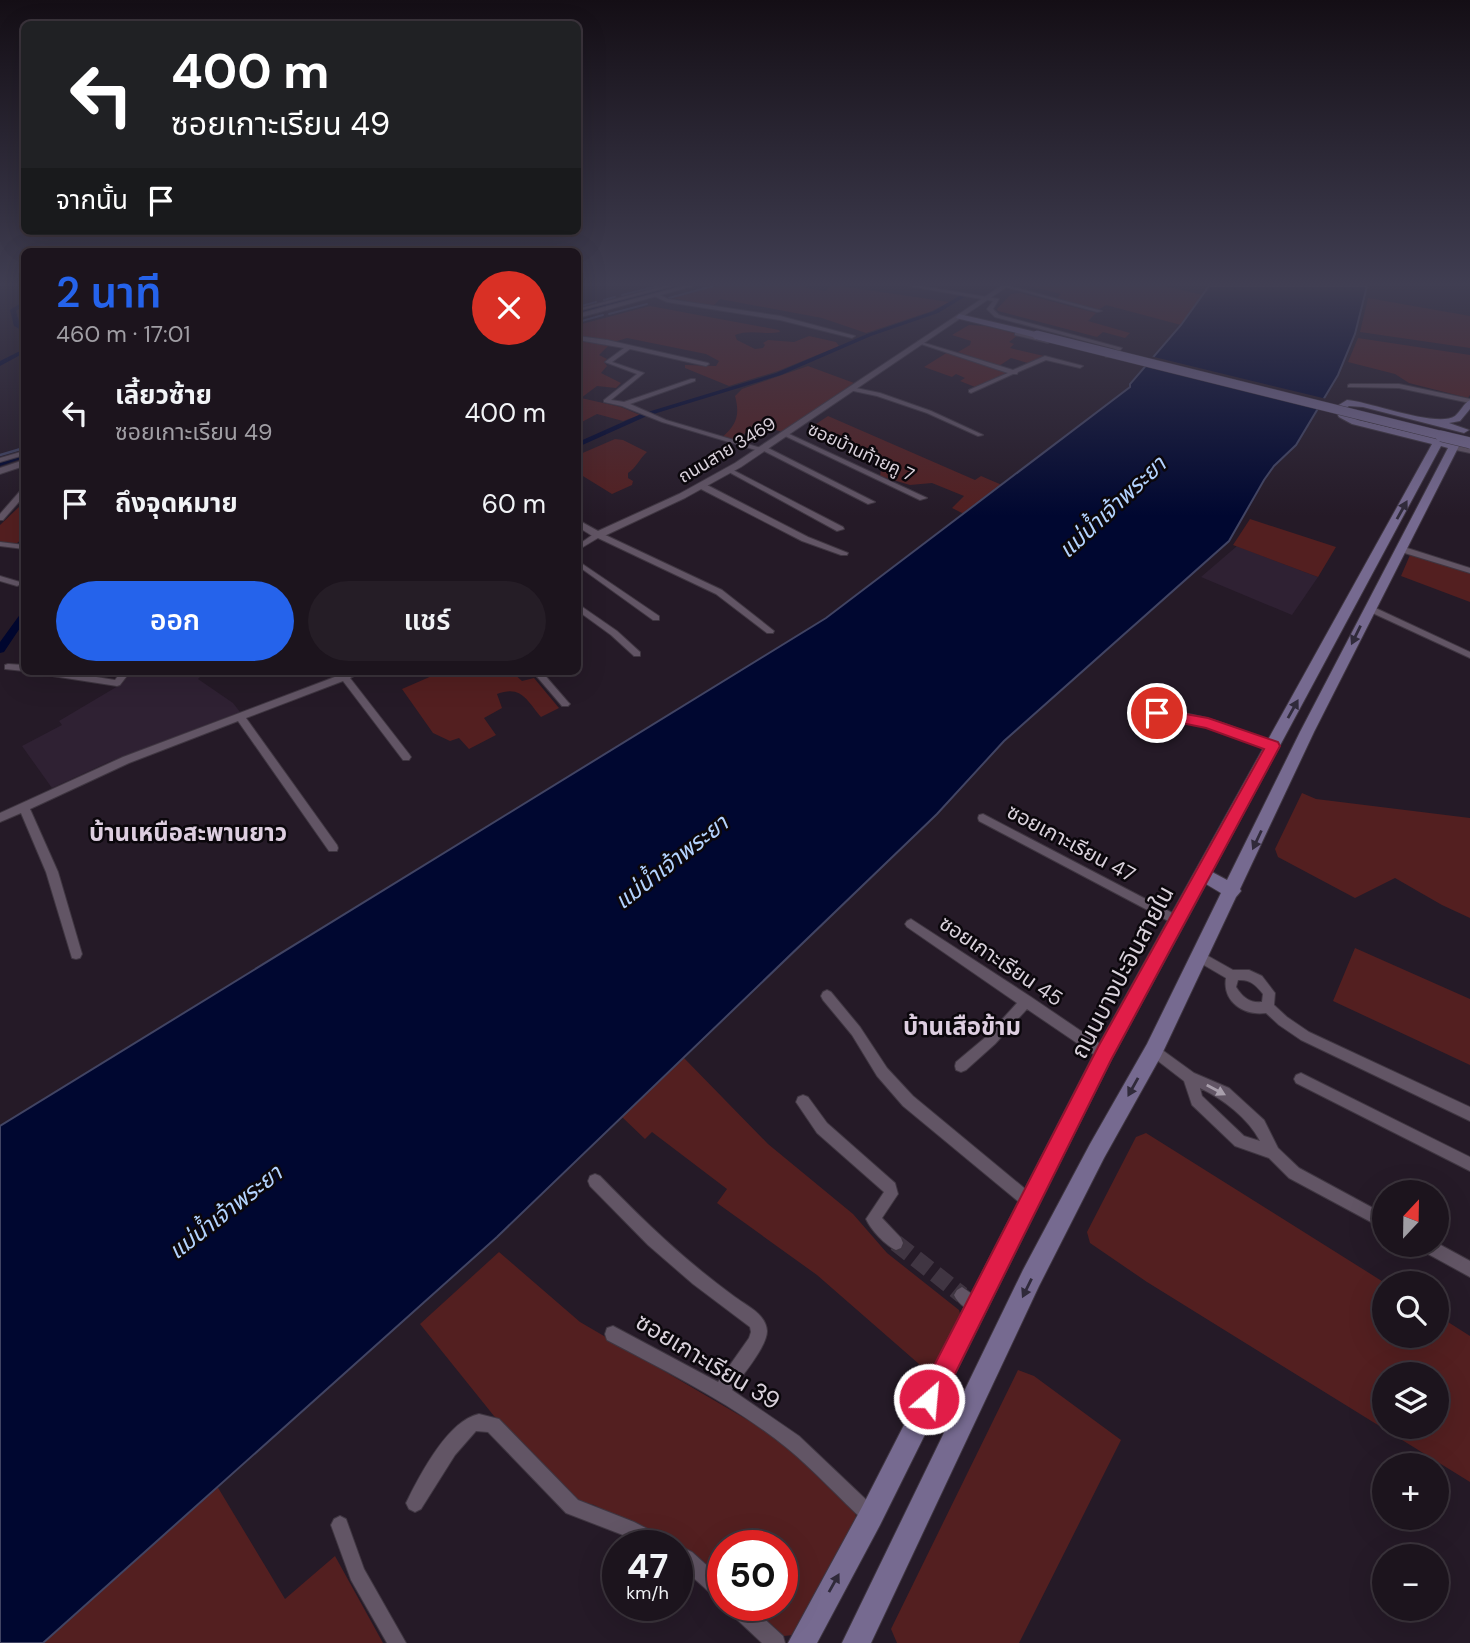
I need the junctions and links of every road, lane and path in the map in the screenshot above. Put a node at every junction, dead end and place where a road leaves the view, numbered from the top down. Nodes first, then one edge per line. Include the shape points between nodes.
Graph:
1 (610, 363) edge
2 (700, 363) edge
3 (890, 363) edge
4 (983, 363) edge
5 (1036, 363) edge
6 (1065, 363) edge
7 (1153, 363) edge
8 (706, 364) dead end
9 (1080, 366) dead end
10 (1015, 373) junction
11 (693, 380) dead end
12 (1350, 386) dead end
13 (851, 389) junction
14 (971, 391) dead end
15 (1470, 402) edge
16 (624, 404) junction
17 (1433, 421) junction
18 (785, 434) junction
19 (980, 435) dead end
20 (1456, 442) edge
21 (763, 449) junction
22 (21, 454) edge
23 (0, 460) edge
24 (21, 464) edge
25 (729, 470) junction
26 (0, 471) edge
27 (702, 486) junction
28 (21, 495) edge
29 (923, 498) dead end
30 (871, 502) dead end
31 (0, 519) edge
32 (581, 525) edge
33 (840, 529) dead end
34 (598, 535) junction
35 (0, 544) edge
36 (581, 546) edge
37 (21, 547) edge
38 (1401, 549) junction
39 (844, 553) dead end
40 (581, 565) edge
41 (1470, 571) edge
42 (0, 578) edge
43 (17, 584) dead end
44 (1369, 608) junction
45 (581, 609) edge
46 (656, 618) dead end
47 (770, 631) dead end
48 (637, 654) dead end
49 (1470, 655) edge
50 (8, 667) dead end
51 (21, 668) edge
52 (65, 675) edge
53 (124, 675) edge
54 (350, 675) edge
55 (540, 675) edge
56 (345, 677) junction
57 (565, 704) dead end
58 (240, 717) junction
59 (1149, 717) dead end
60 (1272, 746) junction
61 (406, 757) dead end
62 (24, 807) junction
63 (0, 818) edge
64 (983, 818) dead end
65 (332, 848) dead end
66 (1202, 874) junction
67 (1233, 891) junction
68 (1178, 921) junction
69 (911, 924) dead end
70 (76, 954) dead end
71 (1201, 957) junction
72 (1232, 976) junction
73 (827, 996) dead end
74 (1027, 1001) junction
75 (1268, 1007) junction
76 (1154, 1051) junction
77 (1104, 1054) junction
78 (961, 1066) dead end
79 (1189, 1077) junction
80 (1301, 1079) dead end
81 (803, 1102) dead end
82 (1470, 1114) edge
83 (1273, 1153) junction
84 (1470, 1164) edge
85 (595, 1181) dead end
86 (1030, 1202) junction
87 (1372, 1215) edge
88 (896, 1243) tunnel mouth
89 (1448, 1257) edge
90 (1470, 1269) edge
91 (613, 1334) dead end
92 (721, 1392) junction
93 (415, 1503) dead end
94 (871, 1517) junction
95 (340, 1525) dead end
96 (632, 1530) edge
97 (693, 1565) edge
98 (707, 1578) edge
99 (753, 1621) edge
100 (397, 1643) edge
101 (776, 1643) edge
102 (802, 1643) edge
103 (856, 1643) edge

1 - 16 street via 641,373 606,399
2 - 8 street
3 - 13 street, ถนนสาย 3469
4 - 10 street
5 - 10 street
6 - 9 street
7 - 20 main road, bridge
10 - 14 street
11 - 16 street
12 - 15 street via 1399,386
13 - 18 street, ถนนสาย 3469
13 - 19 street via 929,412
15 - 17 main road via 1457,419
16 - 21 street via 664,421
17 - 20 main road
17 - 20 main road via 1363,404 1347,403 1339,408 1355,422
18 - 21 street, ถนนสาย 3469
18 - 29 street, ซอยบ้านท้ายคู 7
20 - 20 main road via 1363,407 1346,410 1358,420
20 - 38 main road
60 -> 20 main road, ถนนบางปะอินสายใน
21 - 25 street, ถนนสาย 3469
21 - 30 street
22 - 23 street
24 - 26 street
25 - 27 street, ถนนสาย 3469
25 - 33 street
27 - 34 street, ถนนสาย 3469
27 - 39 street via 805,539
28 - 31 street
32 - 34 street
34 - 36 street
34 - 47 street via 719,592
35 - 37 street
38 - 41 street
38 - 44 main road
40 - 46 street
42 - 43 street
44 - 49 street
44 -> 67 main road
45 - 48 street
50 - 51 street
52 - 53 street via 117,683
54 - 56 street
55 - 57 street
56 - 58 street
56 - 61 street
58 - 62 street via 115,764
58 - 65 street
59 - 60 street via 1169,713 1187,717
60 - 66 main road, ถนนบางปะอินสายใน
62 - 63 street
62 - 70 street via 52,872
64 - 68 street, ซอยเกาะเรียน 47
66 - 67 main road
66 - 68 main road, ถนนบางปะอินสายใน
67 - 71 main road
68 - 77 main road, ถนนบางปะอินสายใน
69 - 74 street, ซอยเกาะเรียน 45
71 - 72 street
71 - 76 main road
72 - 75 street via 1256,979 1269,993
72 - 75 street via 1230,988 1244,1004
73 - 86 street via 908,1101
74 - 77 street, ซอยเกาะเรียน 45
74 - 78 street
75 - 82 street via 1305,1035
76 - 79 street
76 -> 103 main road via 1031,1278
77 - 86 main road, ถนนบางปะอินสายใน
79 -> 83 street via 1224,1093 1258,1125
79 - 83 street via 1197,1100 1240,1141
80 - 84 street
81 - 88 street via 821,1128 890,1188 891,1194 873,1219
83 - 87 street via 1294,1173
85 - 92 street via 653,1240 756,1322 755,1343
86 - 94 main road, ถนนบางปะอินสายใน via 969,1300
89 - 90 street
91 - 92 street, ซอยเกาะเรียน 39
92 - 94 street, ซอยเกาะเรียน 39 via 793,1442
93 - 96 street via 437,1465 470,1426 481,1422 493,1425 572,1507
102 -> 94 main road, ถนนบางปะอินสายใน
95 - 100 street via 357,1574
97 - 98 street
99 - 101 street

